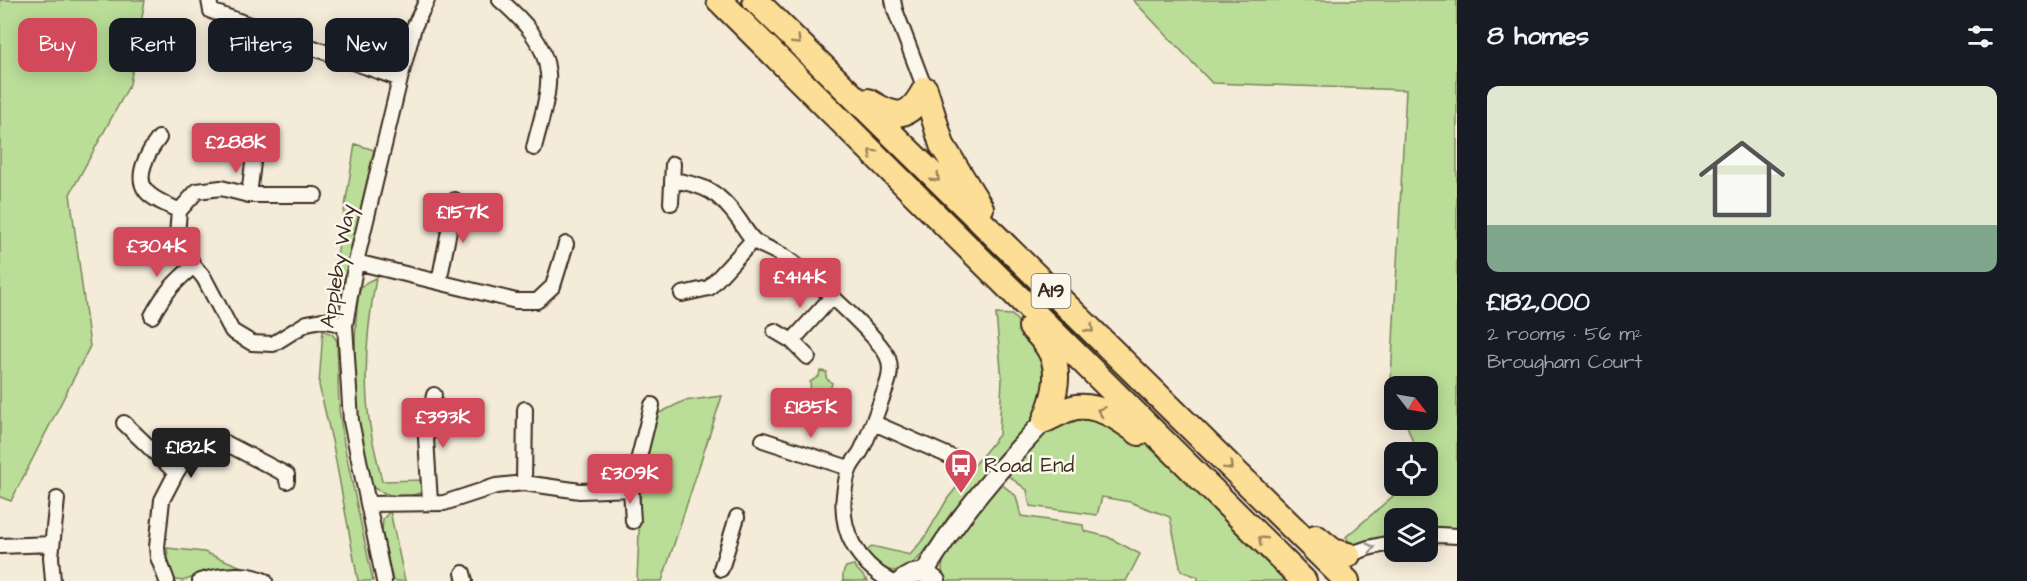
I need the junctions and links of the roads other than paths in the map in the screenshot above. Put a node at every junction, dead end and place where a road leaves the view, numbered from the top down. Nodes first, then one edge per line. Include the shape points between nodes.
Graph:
1 (209, 0) edge
2 (427, 0) edge
3 (500, 0) edge
4 (719, 0) edge
5 (755, 0) edge
6 (893, 0) edge
7 (400, 79) junction
8 (842, 85) junction
9 (925, 89) junction
10 (159, 138) dead end
11 (534, 148) dead end
12 (254, 155) dead end
13 (673, 164) dead end
14 (672, 180) junction
15 (249, 195) junction
16 (315, 195) dead end
17 (455, 200) dead end
18 (671, 203) dead end
19 (178, 211) junction
20 (753, 240) junction
21 (566, 244) dead end
22 (1009, 250) junction
23 (974, 253) junction
24 (356, 262) junction
25 (194, 266) junction
26 (439, 282) junction
27 (682, 294) dead end
28 (831, 298) junction
29 (152, 316) dead end
30 (345, 325) junction
31 (775, 331) dead end
32 (792, 341) junction
33 (808, 357) dead end
34 (434, 395) dead end
35 (652, 405) dead end
36 (525, 409) dead end
37 (1045, 420) junction
38 (124, 423) dead end
39 (874, 423) junction
40 (764, 440) dead end
41 (957, 459) dead end
42 (849, 468) junction
43 (176, 473) junction
44 (287, 480) dead end
45 (524, 483) junction
46 (631, 489) junction
47 (1258, 496) junction
48 (57, 499) dead end
49 (430, 502) junction
50 (369, 504) junction
51 (1230, 509) junction
52 (737, 517) dead end
53 (633, 521) dead end
54 (1438, 535) edge
55 (1457, 536) edge
56 (52, 544) junction
57 (1384, 544) edge
58 (0, 546) edge
59 (1348, 555) joint
60 (721, 569) dead end
61 (930, 577) edge
62 (54, 581) edge
63 (167, 581) edge
64 (200, 581) edge
65 (265, 581) edge
66 (384, 581) edge
67 (890, 581) edge
68 (901, 581) edge
69 (1304, 581) edge
70 (1347, 581) edge

1 - 7 street via 211,11
2 - 7 street, Appleby Way via 414,27
3 - 11 street via 523,20 540,47 548,74
23 -> 4 highway, A19
5 -> 8 highway, A19
6 - 9 street
7 - 24 street, Appleby Way
8 - 9 highway via 887,113 900,114 918,103
8 -> 22 highway, A19
9 - 22 highway via 942,145
10 - 19 street via 143,168 142,184 149,194
12 - 15 street
13 - 14 street
14 - 18 street
14 - 20 street via 694,183 717,194
15 - 16 street
15 - 19 street via 221,188 197,191
17 - 26 street
19 - 25 street via 177,235
20 - 27 street via 709,288
20 - 28 street via 786,258
21 - 26 street via 553,286 537,301 516,301
22 -> 47 highway, A19
23 - 37 highway via 1048,347 1056,385
23 - 51 highway, A19
24 - 26 street
24 - 30 street, Appleby Way
25 - 29 street via 173,283
25 - 30 street via 232,331 252,343 273,344 307,322 322,320
28 - 32 street
28 - 39 street via 868,332 888,358 889,379
30 - 50 street, Appleby Way via 351,422
31 - 32 street
32 - 33 street
34 - 49 street via 426,438
35 - 46 street
36 - 45 street
51 -> 37 highway via 1118,417 1094,408 1076,407
37 - 61 street via 967,508 941,544
38 - 43 street
39 - 41 street
39 - 42 street
40 - 42 street
42 - 67 street via 842,510 846,529 866,564
43 - 44 street via 198,439 216,438 287,475
43 - 63 street via 162,500 158,547
45 - 46 street via 580,492
45 - 49 street via 496,486 444,503
46 - 53 street
47 - 59 highway via 1333,551
47 - 70 highway, A19
48 - 56 street
49 - 50 street
50 - 66 street, Appleby Way
69 -> 51 highway, A19
52 - 60 street
54 - 55 street
56 - 58 street
56 - 62 street
59 -> 57 street
61 - 68 street via 910,574
64 - 65 street via 220,575 255,576

